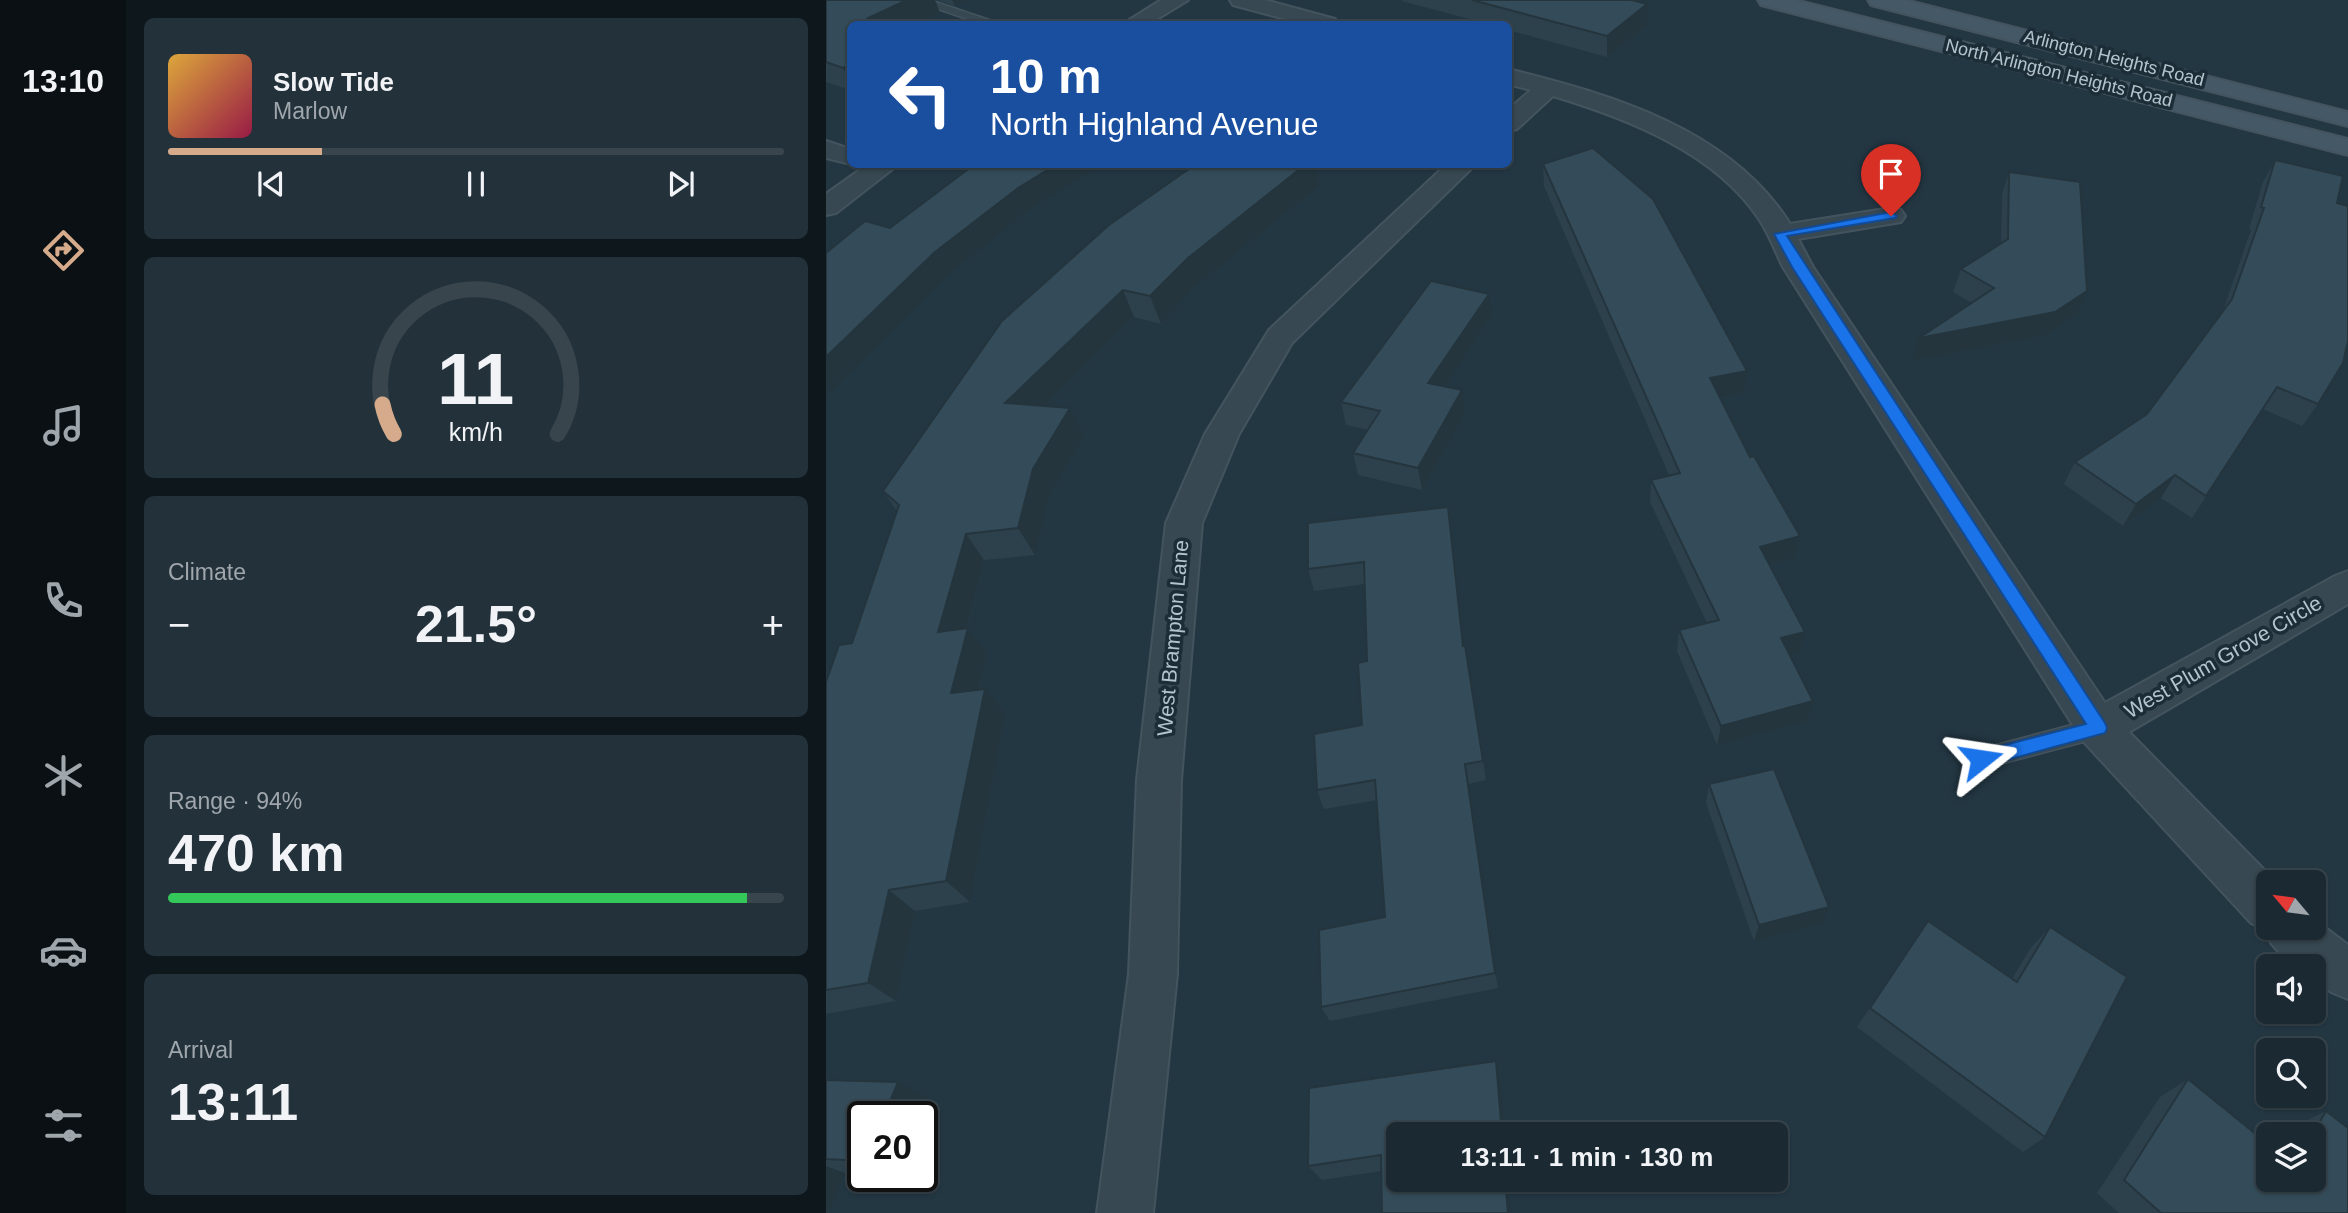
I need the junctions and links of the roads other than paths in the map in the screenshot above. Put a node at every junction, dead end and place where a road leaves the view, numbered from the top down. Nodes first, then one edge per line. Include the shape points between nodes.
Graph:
1 (918, 0) edge
2 (1177, 0) edge
3 (1241, 0) edge
4 (1769, 0) edge
5 (1879, 0) edge
6 (986, 21) dead end
7 (1139, 21) edge
8 (1316, 21) edge
9 (1512, 77) edge
10 (1549, 87) junction
11 (2348, 119) edge
12 (1512, 120) edge
13 (2348, 147) edge
14 (826, 149) edge
15 (847, 156) edge
16 (876, 168) edge
17 (1459, 168) edge
18 (826, 207) edge
19 (1891, 216) dead end
20 (1780, 234) junction
21 (2348, 586) edge
22 (2098, 728) junction
23 (1981, 759) dead end
24 (2256, 894) edge
25 (2303, 940) edge
26 (2348, 975) edge
27 (1125, 1213) edge

1 - 6 lane
2 - 7 street
3 - 8 street
4 - 13 main road, North Arlington Heights Road
5 - 11 main road, Arlington Heights Road
9 - 10 street
10 - 12 street
10 - 20 street via 1620,108 1717,160 1765,207
14 - 15 street
16 - 18 street
17 - 27 street, West Brampton Lane via 1280,337 1222,434 1184,523 1159,780 1153,974
19 - 20 street
20 - 22 street
21 - 22 street, West Plum Grove Circle
22 - 23 lane
22 - 24 street
25 - 26 street

